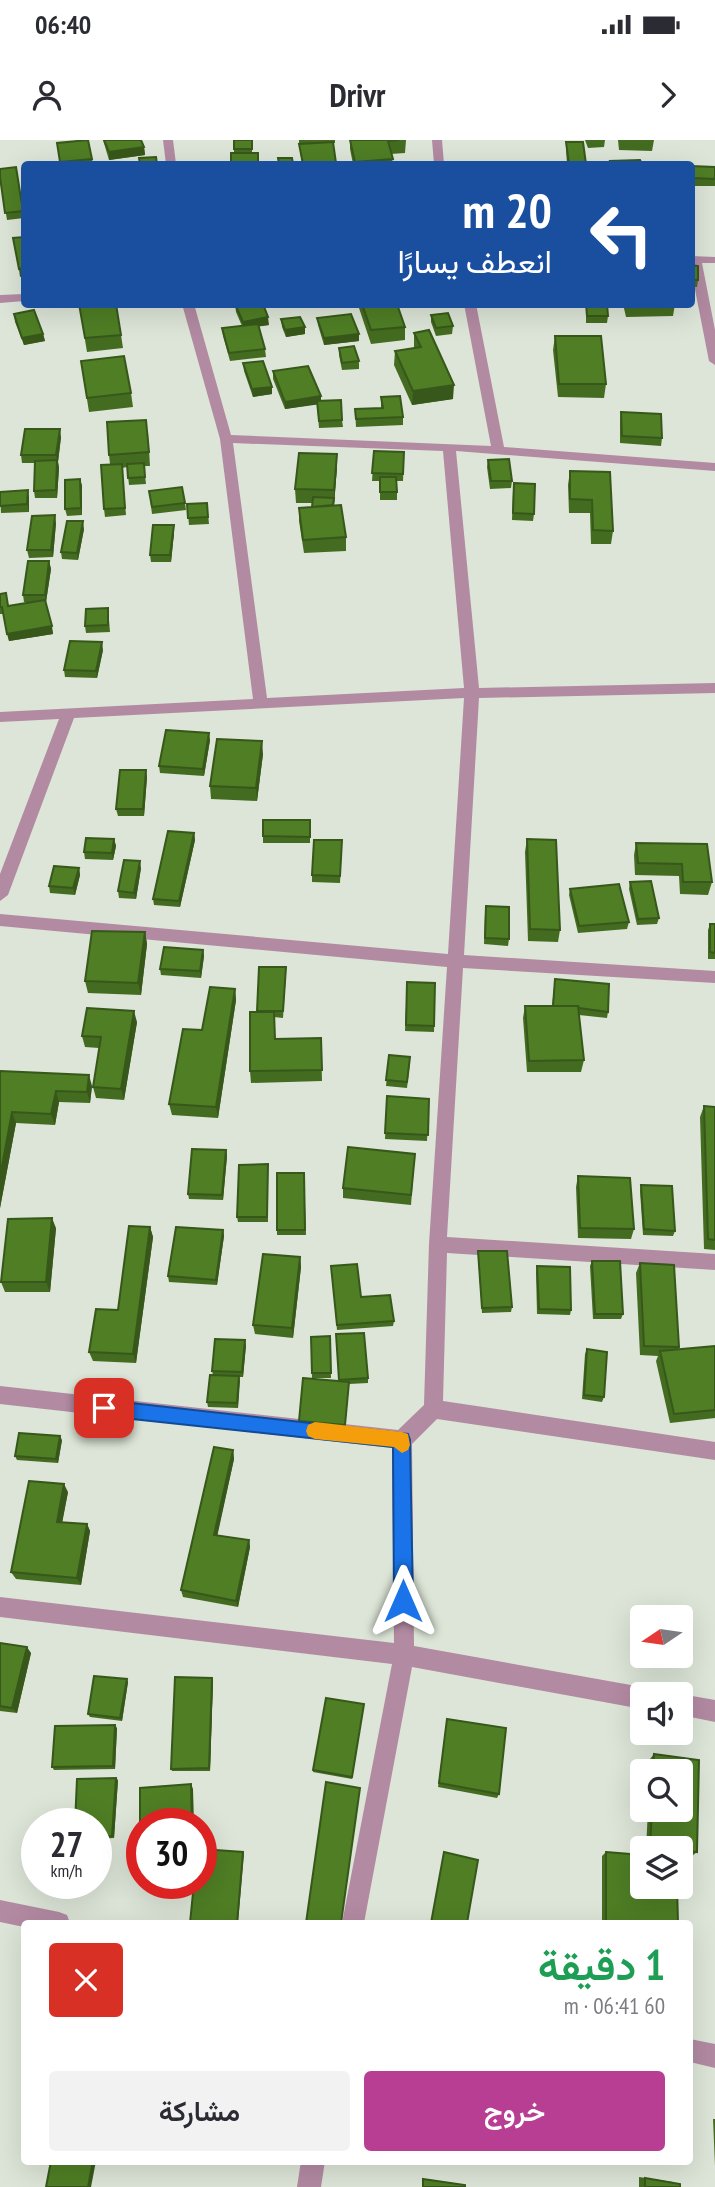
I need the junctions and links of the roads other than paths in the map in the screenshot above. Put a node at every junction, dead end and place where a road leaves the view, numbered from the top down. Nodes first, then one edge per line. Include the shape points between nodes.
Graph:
1 (168, 140) edge
2 (437, 140) edge
3 (171, 161) edge
4 (439, 161) edge
5 (695, 259) edge
6 (715, 260) edge
7 (695, 268) edge
8 (21, 298) edge
9 (0, 299) edge
10 (189, 308) edge
11 (471, 308) edge
12 (715, 361) edge
13 (226, 439) junction
14 (449, 447) junction
15 (498, 451) junction
16 (715, 467) edge
17 (715, 688) edge
18 (472, 693) junction
19 (261, 704) junction
20 (69, 712) junction
21 (0, 717) edge
22 (0, 895) edge
23 (0, 920) edge
24 (454, 961) junction
25 (715, 977) edge
26 (439, 1244) junction
27 (715, 1262) edge
28 (0, 1395) edge
29 (433, 1409) junction
30 (402, 1440) junction
31 (715, 1451) edge
32 (0, 1607) edge
33 (404, 1655) junction
34 (630, 1696) edge
35 (693, 1707) edge
36 (715, 1711) edge
37 (0, 1911) edge
38 (44, 1920) edge
39 (354, 1920) edge
40 (693, 2052) edge
41 (715, 2056) edge
42 (312, 2165) edge
43 (309, 2187) edge

1 - 3 street
2 - 4 street
5 - 6 street
7 - 12 street
8 - 9 street
10 - 13 street
11 - 15 street
13 - 14 street
13 - 19 street
14 - 15 street
14 - 18 street
15 - 16 street
17 - 18 street
18 - 19 street
18 - 24 street
19 - 20 street
20 - 21 street
20 - 22 street
23 - 24 street
24 - 25 street
24 - 26 street
26 - 27 street
26 - 29 street
28 - 30 street
29 - 30 street
29 - 31 street
30 - 33 street
32 - 33 street
33 - 34 street
33 - 39 street
35 - 36 street
37 - 38 street
40 - 41 street
42 - 43 street

